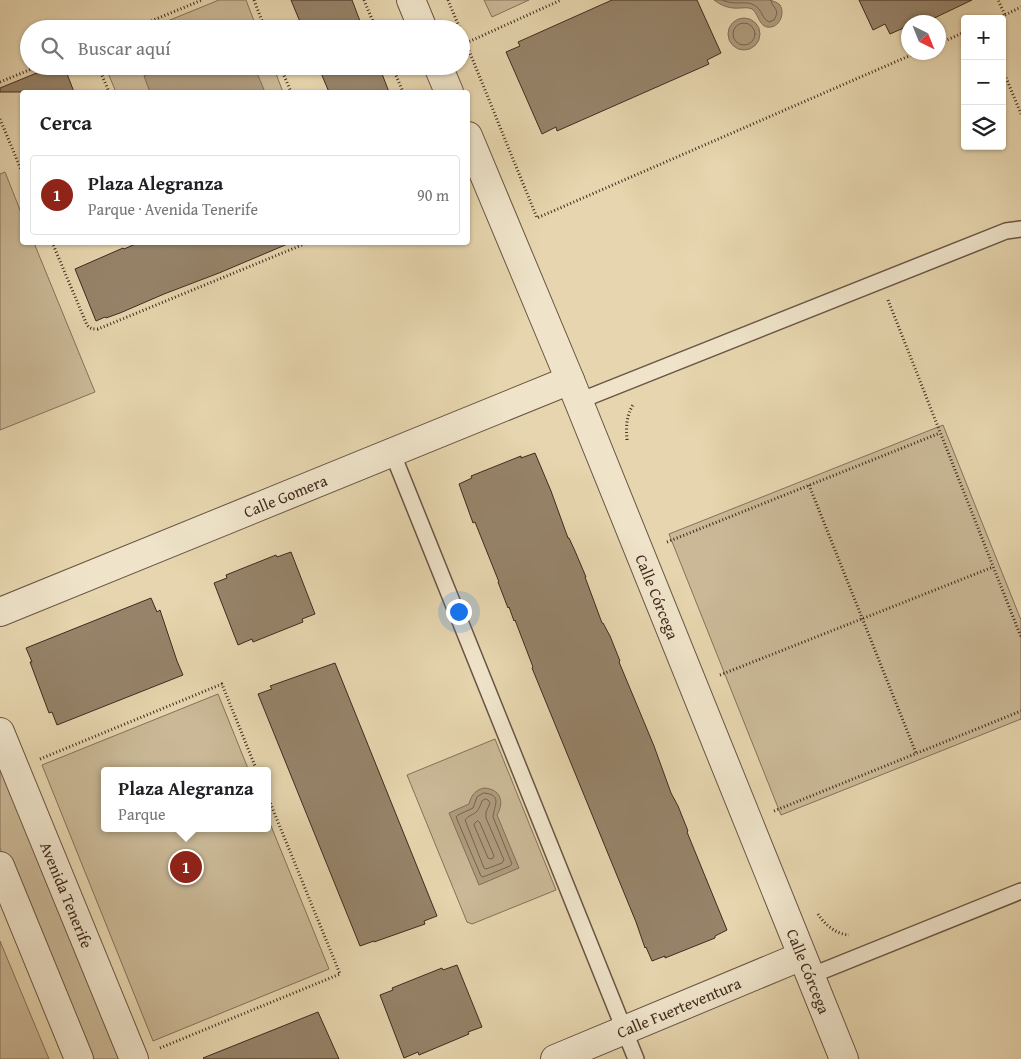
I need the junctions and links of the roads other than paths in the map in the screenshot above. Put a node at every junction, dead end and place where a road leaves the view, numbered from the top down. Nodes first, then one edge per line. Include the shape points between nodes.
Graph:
1 (411, 0) edge
2 (419, 20) edge
3 (442, 75) edge
4 (449, 90) edge
5 (470, 141) edge
6 (1021, 229) edge
7 (574, 390) junction
8 (392, 452) junction
9 (0, 612) edge
10 (0, 732) edge
11 (0, 866) edge
12 (1021, 891) edge
13 (806, 966) junction
14 (624, 1030) junction
15 (144, 1055) edge
16 (79, 1059) edge
17 (555, 1059) edge
18 (636, 1059) edge
19 (844, 1059) edge

1 - 2 street
3 - 4 street
5 - 7 street, Calle Córcega
6 - 7 lane via 1006,231
7 - 8 street, Calle Gomera
7 - 13 street, Calle Córcega
8 - 9 street, Calle Gomera
8 - 14 lane
10 - 15 street, Avenida Tenerife
11 - 16 street
12 - 13 lane
13 - 14 street, Calle Fuerteventura
13 - 19 street, Calle Córcega
14 - 17 street, Calle Fuerteventura
14 - 18 lane

